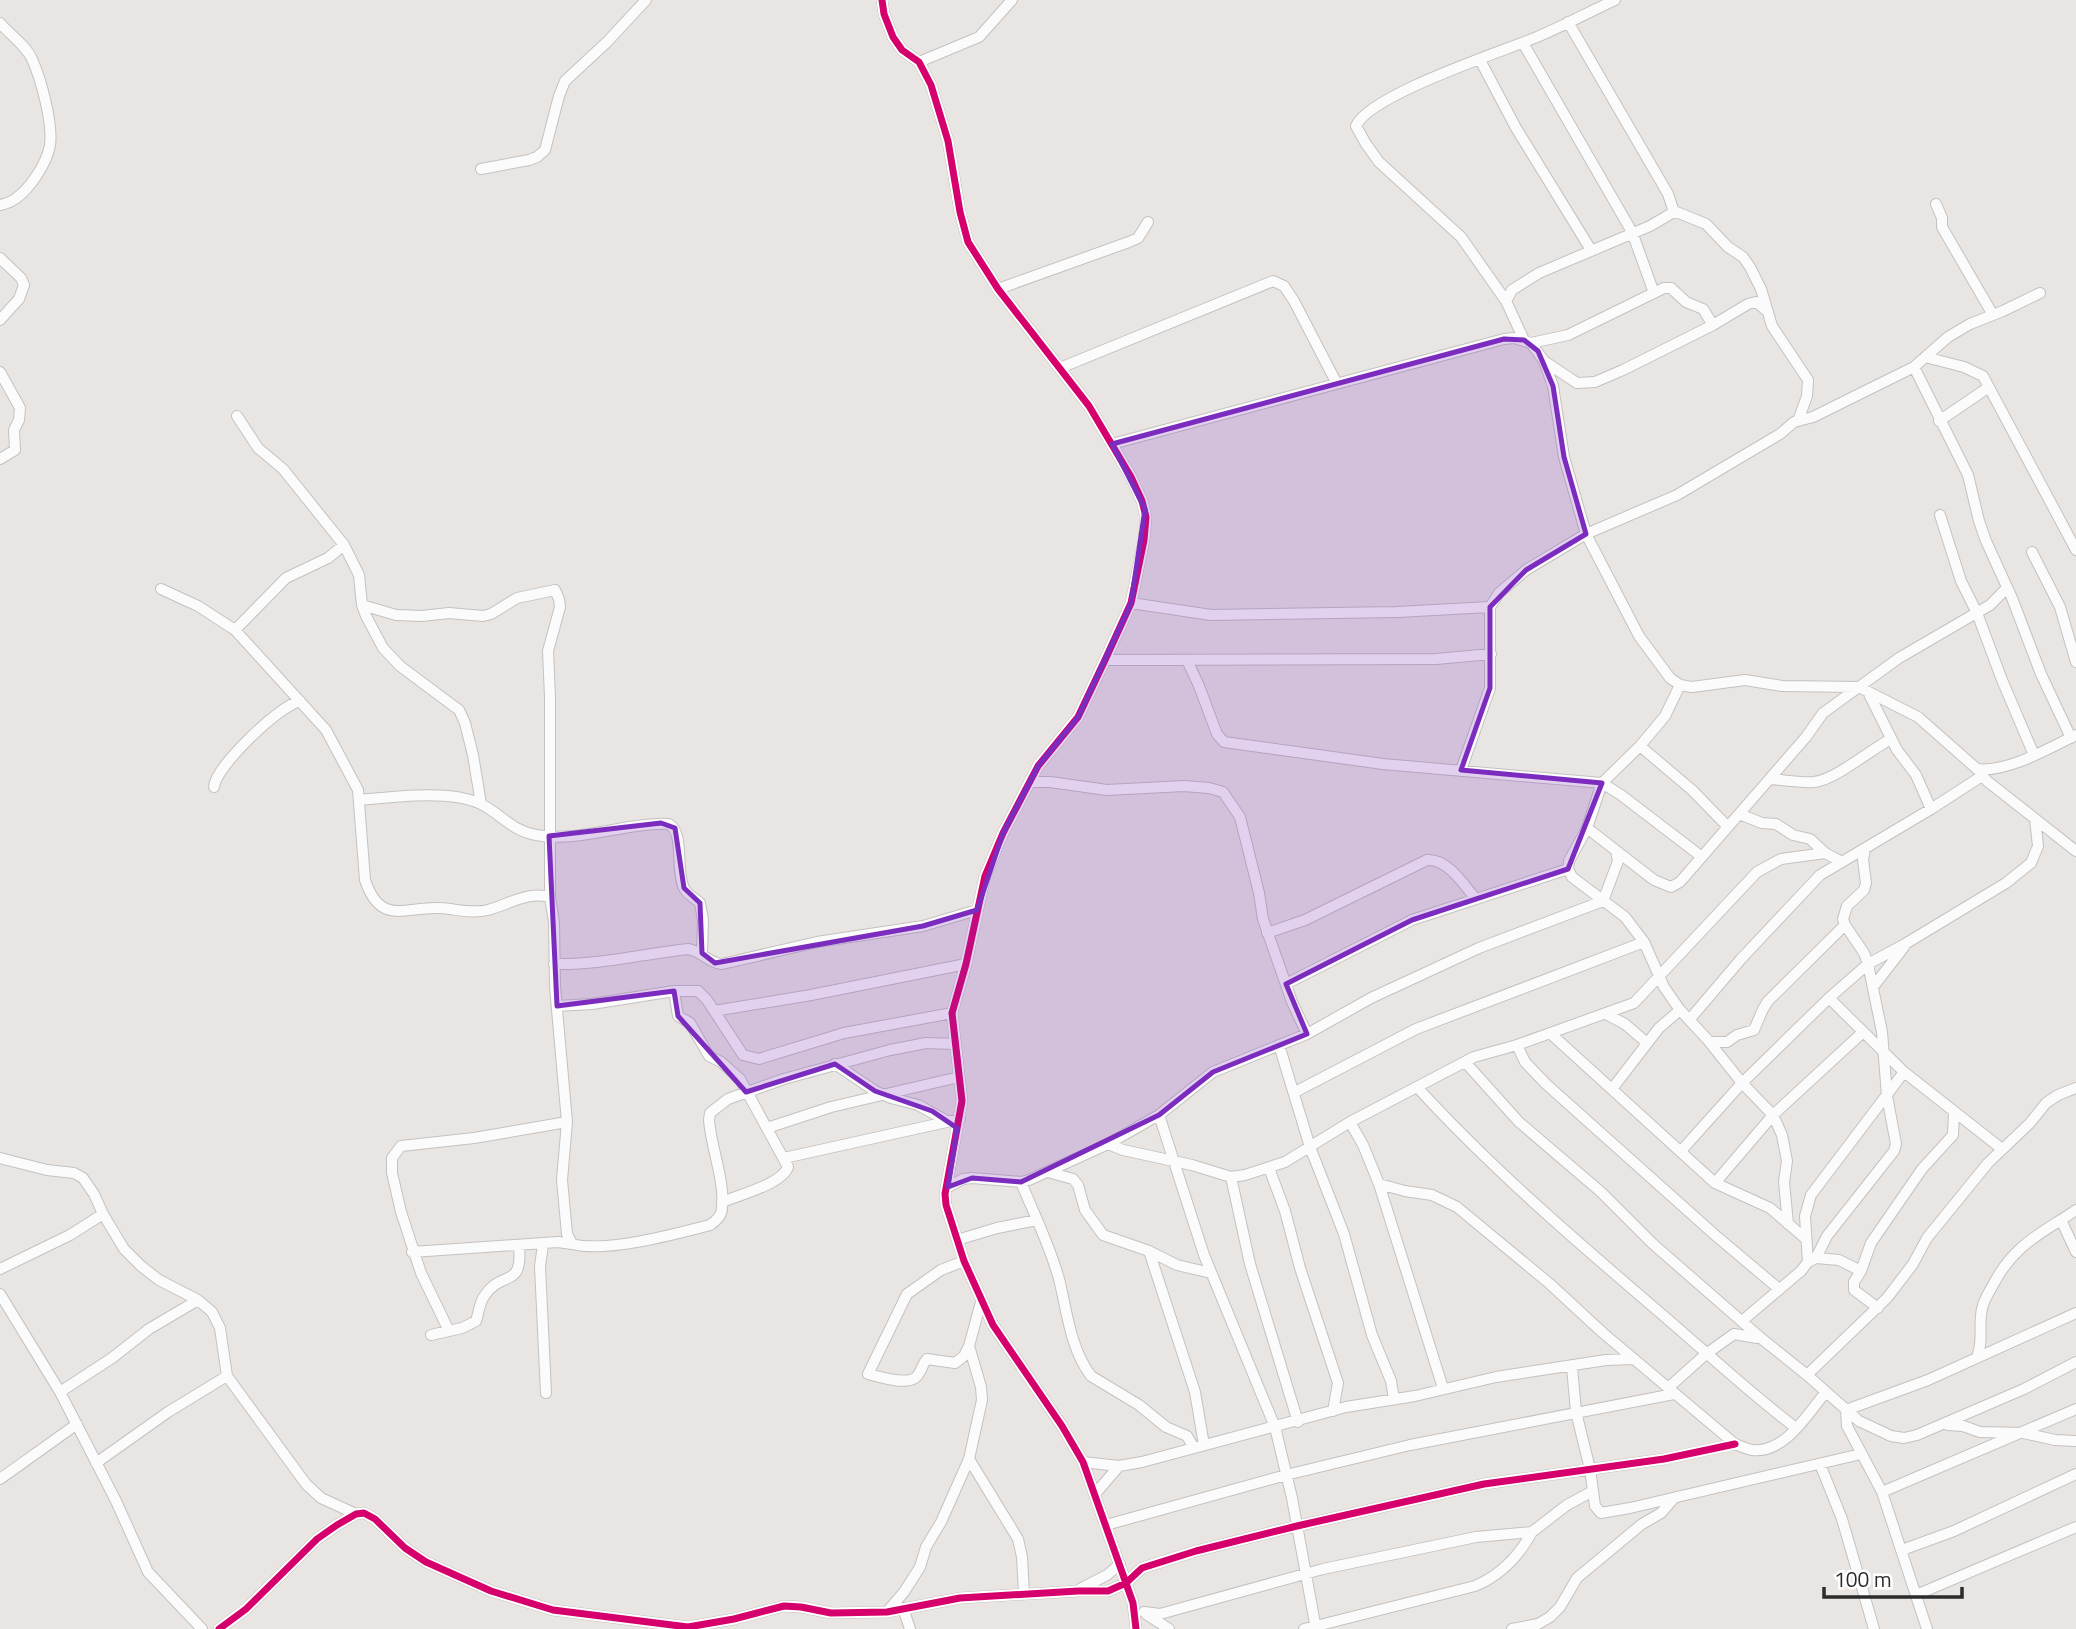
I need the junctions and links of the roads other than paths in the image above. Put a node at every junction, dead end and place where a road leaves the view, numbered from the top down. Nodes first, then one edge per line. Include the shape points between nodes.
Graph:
1 (646, 0) edge
2 (882, 0) edge
3 (1013, 0) edge
4 (1615, 0) edge
5 (1568, 22) junction
6 (0, 23) edge
7 (1523, 43) junction
8 (1480, 60) junction
9 (919, 62) junction
10 (481, 169) dead end
11 (1936, 204) dead end
12 (0, 205) edge
13 (1674, 211) junction
14 (1148, 222) dead end
15 (1632, 232) junction
16 (1591, 250) junction
17 (0, 258) edge
18 (998, 289) junction
19 (1654, 293) junction
20 (2040, 293) dead end
21 (1506, 301) junction
22 (1768, 312) junction
23 (1993, 315) junction
24 (0, 320) edge
25 (1713, 325) junction
26 (1527, 341) junction
27 (1925, 357) junction
28 (1544, 361) junction
29 (1914, 367) junction
30 (1060, 368) junction
31 (0, 373) edge
32 (1336, 382) junction
33 (1989, 387) junction
34 (237, 416) dead end
35 (1798, 421) junction
36 (1940, 421) junction
37 (1112, 444) junction
38 (0, 459) edge
39 (1940, 515) dead end
40 (1586, 534) junction
41 (344, 545) junction
42 (2076, 550) edge
43 (2032, 552) dead end
44 (2007, 588) junction
45 (161, 589) dead end
46 (1131, 603) junction
47 (362, 605) junction
48 (1490, 607) junction
49 (1977, 613) junction
50 (234, 629) junction
51 (1491, 654) junction
52 (1105, 660) junction
53 (1187, 660) junction
54 (2076, 662) edge
55 (1680, 685) junction
56 (1864, 690) junction
57 (300, 701) junction
58 (2073, 736) edge
59 (1891, 739) junction
60 (1640, 746) junction
61 (2035, 755) junction
62 (1461, 770) junction
63 (1979, 772) junction
64 (1770, 779) junction
65 (1031, 782) junction
66 (1602, 783) junction
67 (214, 787) dead end
68 (359, 800) junction
69 (481, 804) junction
70 (1931, 809) junction
71 (1739, 814) junction
72 (2035, 819) junction
73 (1728, 827) junction
74 (1587, 828) junction
75 (550, 836) junction
76 (1865, 849) junction
77 (1616, 851) junction
78 (2076, 851) edge
79 (1825, 853) junction
80 (1702, 857) junction
81 (1842, 862) junction
82 (1568, 869) junction
83 (550, 897) junction
84 (1475, 898) junction
85 (1603, 901) junction
86 (977, 910) junction
87 (1844, 925) junction
88 (1267, 933) junction
89 (1644, 942) junction
90 (1905, 944) junction
91 (702, 953) junction
92 (555, 964) junction
93 (966, 964) junction
94 (1868, 964) junction
95 (1659, 977) junction
96 (1286, 984) junction
97 (1873, 987) junction
98 (674, 991) junction
99 (1829, 998) junction
100 (556, 1006) junction
101 (1680, 1010) junction
102 (714, 1011) junction
103 (952, 1013) junction
104 (1606, 1014) junction
105 (1690, 1019) junction
106 (1550, 1033) junction
107 (1862, 1033) junction
108 (1307, 1034) junction
109 (1710, 1042) junction
110 (1647, 1043) junction
111 (956, 1044) junction
112 (1279, 1045) junction
113 (1517, 1045) junction
114 (1884, 1054) junction
115 (1465, 1062) junction
116 (835, 1064) junction
117 (1903, 1072) junction
118 (959, 1077) junction
119 (1742, 1083) junction
120 (1417, 1087) junction
121 (2076, 1088) edge
122 (1612, 1089) junction
123 (746, 1091) junction
124 (1295, 1092) junction
125 (883, 1094) junction
126 (1887, 1096) junction
127 (1954, 1112) junction
128 (1159, 1115) junction
129 (1773, 1115) junction
130 (960, 1119) junction
131 (947, 1121) junction
132 (567, 1122) junction
133 (1350, 1122) junction
134 (767, 1128) junction
135 (1108, 1144) junction
136 (1310, 1147) junction
137 (2002, 1149) junction
138 (1681, 1151) junction
139 (0, 1158) edge
140 (784, 1158) junction
141 (1173, 1160) junction
142 (1269, 1168) junction
143 (1048, 1172) junction
144 (1231, 1177) junction
145 (1021, 1182) junction
146 (1715, 1183) junction
147 (1379, 1184) junction
148 (948, 1187) junction
149 (722, 1202) junction
150 (2076, 1210) edge
151 (103, 1214) junction
152 (1037, 1220) junction
153 (2061, 1220) junction
154 (1788, 1224) junction
155 (1806, 1239) junction
156 (957, 1240) junction
157 (572, 1244) junction
158 (543, 1245) junction
159 (519, 1246) junction
160 (1149, 1251) junction
161 (412, 1252) junction
162 (2076, 1252) edge
163 (1812, 1260) junction
164 (964, 1261) junction
165 (0, 1269) edge
166 (1861, 1271) junction
167 (1211, 1273) junction
168 (1779, 1289) junction
169 (0, 1294) edge
170 (198, 1300) junction
171 (981, 1302) junction
172 (1878, 1308) junction
173 (2076, 1313) edge
174 (1742, 1321) junction
175 (449, 1331) junction
176 (431, 1335) dead end
177 (1762, 1339) junction
178 (969, 1346) junction
179 (1706, 1354) junction
180 (1976, 1357) junction
181 (1634, 1359) junction
182 (2076, 1362) edge
183 (1572, 1367) junction
184 (1807, 1375) junction
185 (227, 1376) junction
186 (1443, 1388) junction
187 (1671, 1391) junction
188 (60, 1392) junction
189 (1825, 1392) junction
190 (546, 1393) dead end
191 (1394, 1399) junction
192 (2076, 1409) edge
193 (1846, 1410) junction
194 (1333, 1411) junction
195 (1576, 1412) junction
196 (1298, 1422) junction
197 (77, 1424) junction
198 (1944, 1425) junction
199 (1275, 1427) junction
200 (1796, 1428) junction
201 (2024, 1433) junction
202 (2076, 1441) edge
203 (1735, 1444) junction
204 (1199, 1446) junction
205 (1861, 1454) junction
206 (969, 1459) junction
207 (1083, 1462) junction
208 (96, 1463) junction
209 (1820, 1464) junction
210 (1119, 1466) junction
211 (1590, 1469) junction
212 (2076, 1474) edge
213 (1286, 1475) junction
214 (0, 1479) edge
215 (1593, 1491) junction
216 (1882, 1492) junction
217 (1095, 1494) junction
218 (1674, 1497) junction
219 (356, 1514) junction
220 (1106, 1525) junction
221 (1297, 1526) junction
222 (2076, 1527) edge
223 (1532, 1532) junction
224 (1902, 1549) junction
225 (1119, 1562) junction
226 (1142, 1568) junction
227 (1306, 1573) junction
228 (1126, 1583) junction
229 (1078, 1591) junction
230 (1024, 1593) junction
231 (1916, 1595) junction
232 (1133, 1603) junction
233 (903, 1608) junction
234 (887, 1612) junction
235 (1144, 1612) junction
236 (1316, 1628) edge
237 (202, 1629) edge
238 (219, 1629) edge
239 (911, 1629) edge
240 (1136, 1629) edge
241 (1169, 1629) edge
242 (1304, 1629) edge
243 (1512, 1629) edge
244 (1874, 1629) edge
245 (1927, 1629) edge

1 - 10 street via 565,81 545,150 529,160
2 - 9 street via 893,37
3 - 9 street via 979,37
4 - 5 street
5 - 7 street
5 - 13 street
6 - 12 street via 32,59 50,145 29,184 15,200
7 - 8 street
7 - 15 street
8 - 16 street
8 - 21 street via 1392,97 1367,111 1356,127 1379,162 1461,237
9 - 18 street via 940,111 968,242
11 - 23 street via 1942,227
13 - 15 street
13 - 22 street via 1706,224 1745,258
14 - 18 street via 1138,238
15 - 16 street
15 - 19 street
16 - 21 street via 1519,284
17 - 24 street via 24,285 19,299
18 - 30 street
19 - 25 street via 1671,288 1703,309
19 - 26 street via 1568,335
20 - 23 street
21 - 26 street
22 - 25 street via 1752,302
22 - 35 street via 1808,380
23 - 27 street via 1948,337
25 - 28 street via 1595,382 1577,383
26 - 28 street
26 - 32 street via 1504,339
27 - 29 street
27 - 33 street via 1980,373
28 - 40 street
29 - 35 street
29 - 36 street
30 - 32 street via 1273,281 1294,301
30 - 37 street
31 - 38 street via 21,415 14,430 15,450
32 - 37 street
33 - 36 street
33 - 42 street
34 - 41 street via 258,448 283,470
35 - 40 street via 1677,495
36 - 44 street via 1968,475 1979,521
37 - 46 street via 1145,509 1144,540
39 - 49 street via 1961,581
40 - 48 street via 1526,570
40 - 55 street via 1639,636
41 - 47 street via 359,575
41 - 50 street via 286,578
43 - 54 street via 2060,607
44 - 49 street
44 - 58 street via 2041,674
45 - 50 street
46 - 48 street via 1211,615
46 - 52 street
47 - 69 street via 394,661 459,710
47 - 75 street via 396,615 483,616 517,598 555,590 560,607 548,651
48 - 51 street
49 - 56 street via 1899,658
49 - 61 street
50 - 57 street
51 - 53 street via 1436,659
51 - 62 street via 1490,688
52 - 53 street
52 - 65 street via 1078,717 1045,756
53 - 62 street via 1224,743
55 - 56 street via 1745,680
55 - 60 street via 1665,716
56 - 59 street
56 - 63 street via 1918,718
56 - 64 street via 1823,713
57 - 67 street via 288,704 257,731 216,775
57 - 68 street via 326,730 353,779
58 - 61 street
59 - 64 street via 1829,778 1815,782
59 - 70 street via 1916,775
60 - 66 street
60 - 73 street
61 - 63 street
62 - 66 street
63 - 70 street
63 - 72 street
64 - 71 street
65 - 86 street via 992,855
65 - 88 street via 1107,790 1184,786 1223,792 1240,817
66 - 74 street
66 - 80 street
68 - 69 street via 428,796
68 - 83 street via 365,880 385,908 403,913 435,908 485,911 531,894
69 - 75 street via 508,824
70 - 76 street
71 - 73 street
71 - 79 street via 1780,825 1793,835 1810,839
72 - 78 street
72 - 90 street via 2038,846 2031,863
73 - 80 street
74 - 77 street
74 - 82 street
75 - 83 street
75 - 91 street via 661,823 675,828 684,888 701,903
76 - 81 street
76 - 87 street via 1866,883 1847,906
77 - 80 street via 1671,887
77 - 85 street via 1618,861
79 - 81 street
79 - 95 street via 1781,859 1757,872
81 - 105 street via 1820,875
82 - 84 street
82 - 85 street
83 - 92 street
84 - 88 street via 1456,876 1437,861 1427,860 1306,920
84 - 96 street via 1412,920
85 - 89 street via 1625,917
85 - 108 street via 1479,948 1371,998
86 - 91 street via 923,926 817,942 722,964
86 - 93 street
87 - 94 street
87 - 109 street via 1768,1001 1754,1030 1727,1042
88 - 96 street
89 - 95 street
89 - 124 street via 1416,1029
90 - 94 street
90 - 97 street
91 - 92 street via 688,949 582,965
92 - 100 street
93 - 102 street
93 - 103 street
94 - 97 street
94 - 99 street
95 - 101 street
95 - 104 street via 1634,1003
96 - 108 street
97 - 114 street
98 - 100 street
98 - 102 street via 698,991
98 - 123 street via 678,1016 690,1023 709,1056 732,1070
99 - 107 street
99 - 119 street
100 - 132 street
101 - 105 street
101 - 110 street
102 - 103 street via 743,1055 759,1059 844,1033
103 - 111 street
104 - 106 street
104 - 110 street
105 - 109 street
106 - 113 street
106 - 122 street
107 - 114 street
107 - 129 street
108 - 112 street
109 - 119 street
110 - 122 street
111 - 116 street via 906,1046
111 - 118 street
112 - 124 street
112 - 128 street via 1213,1072
113 - 115 street
113 - 168 street via 1525,1062 1546,1084
114 - 117 street
114 - 126 street
115 - 120 street
115 - 174 street via 1519,1122
116 - 123 street
116 - 125 street
117 - 126 street
117 - 127 street
118 - 125 street
118 - 130 street
119 - 129 street
119 - 138 street
120 - 133 street
120 - 179 street via 1581,1246
121 - 137 street via 2046,1103
122 - 138 street
123 - 134 street
123 - 149 street via 710,1113
124 - 136 street
125 - 131 street
125 - 134 street
126 - 155 street via 1811,1195 1805,1216
126 - 163 street via 1895,1131 1894,1151
127 - 137 street
127 - 166 street via 1953,1135 1922,1169 1880,1229
128 - 135 street
128 - 141 street
129 - 146 street
129 - 154 street via 1787,1161
130 - 131 street
130 - 148 street
131 - 140 street
132 - 157 street via 562,1180
132 - 161 street via 401,1146 395,1151 392,1173
133 - 136 street
133 - 147 street
134 - 140 street
135 - 141 street
135 - 143 street
136 - 142 street
136 - 191 street via 1344,1234
137 - 172 street via 1927,1238
138 - 146 street
139 - 151 street via 74,1173 83,1178
140 - 149 street via 788,1167 777,1180
141 - 144 street
141 - 167 street
142 - 144 street
142 - 194 street via 1338,1383
143 - 145 street
143 - 160 street via 1073,1179 1103,1235
144 - 196 street via 1250,1264
145 - 148 street via 972,1178
145 - 152 street
146 - 154 street via 1770,1208
147 - 181 street via 1432,1195 1457,1207
147 - 186 street
148 - 156 street via 946,1205
149 - 157 street via 720,1215 710,1225 618,1244
150 - 153 street
151 - 165 street
151 - 170 street via 124,1249 141,1266
152 - 156 street
152 - 204 street via 1058,1277 1069,1326 1091,1376
153 - 162 street
153 - 180 street via 2018,1248 1996,1278 1981,1310 1982,1344
154 - 155 street
155 - 163 street
156 - 164 street
157 - 158 street
158 - 159 street
158 - 190 street
159 - 161 street
159 - 175 street via 516,1274 490,1289 480,1303 476,1321
160 - 167 street via 1177,1265
160 - 204 street via 1195,1392
161 - 175 street
163 - 166 street via 1839,1260
163 - 168 street
164 - 171 street
164 - 178 street via 907,1294 868,1374 912,1380 927,1359 955,1363
166 - 172 street via 1854,1290
167 - 199 street
168 - 174 street
169 - 188 street
170 - 185 street via 218,1320
170 - 188 street
171 - 178 street
171 - 207 street
172 - 184 street
173 - 180 street
174 - 177 street
175 - 176 street
177 - 179 street via 1734,1334
177 - 184 street
178 - 206 street via 982,1401
179 - 187 street
179 - 200 street
180 - 193 street
181 - 183 street
181 - 187 street
182 - 198 street
183 - 186 street
183 - 195 street
184 - 189 street
185 - 208 street
185 - 219 street via 306,1484 321,1498
186 - 191 street
187 - 195 street
187 - 203 street
188 - 197 street
189 - 193 street
189 - 200 street
191 - 194 street
192 - 201 street
193 - 198 street via 1859,1421 1904,1438
193 - 205 street via 1847,1426
194 - 196 street
195 - 211 street
195 - 213 street
196 - 199 street
197 - 208 street
197 - 214 street
198 - 201 street
199 - 204 street
199 - 213 street
200 - 203 street via 1765,1449
201 - 202 street
201 - 216 street
203 - 211 street
204 - 210 street
205 - 209 street
205 - 216 street
206 - 230 street via 1018,1539
206 - 234 street via 920,1567
207 - 210 street
207 - 217 street
208 - 237 street via 148,1572
209 - 218 street
209 - 244 street via 1842,1519
210 - 217 street
211 - 215 street
211 - 221 street via 1484,1484
212 - 224 street via 1954,1531
213 - 220 street
213 - 221 street
215 - 218 street via 1596,1510 1601,1513
215 - 223 street
216 - 224 street
217 - 220 street
218 - 243 street via 1661,1513 1577,1578 1550,1617
219 - 234 street via 375,1519 426,1562 491,1591 554,1610 688,1626 784,1606 831,1613
219 - 238 street via 317,1539 254,1602
220 - 225 street
221 - 226 street
221 - 227 street
222 - 231 street
223 - 227 street via 1476,1537
223 - 236 street via 1518,1555 1491,1579
224 - 231 street
225 - 226 street
225 - 228 street
225 - 229 street
226 - 228 street
227 - 235 street via 1172,1611
227 - 236 street
228 - 229 street via 1108,1591
228 - 232 street
229 - 230 street
230 - 233 street
231 - 245 street
232 - 235 street
232 - 240 street
233 - 234 street
233 - 239 street
235 - 241 street
236 - 242 street

